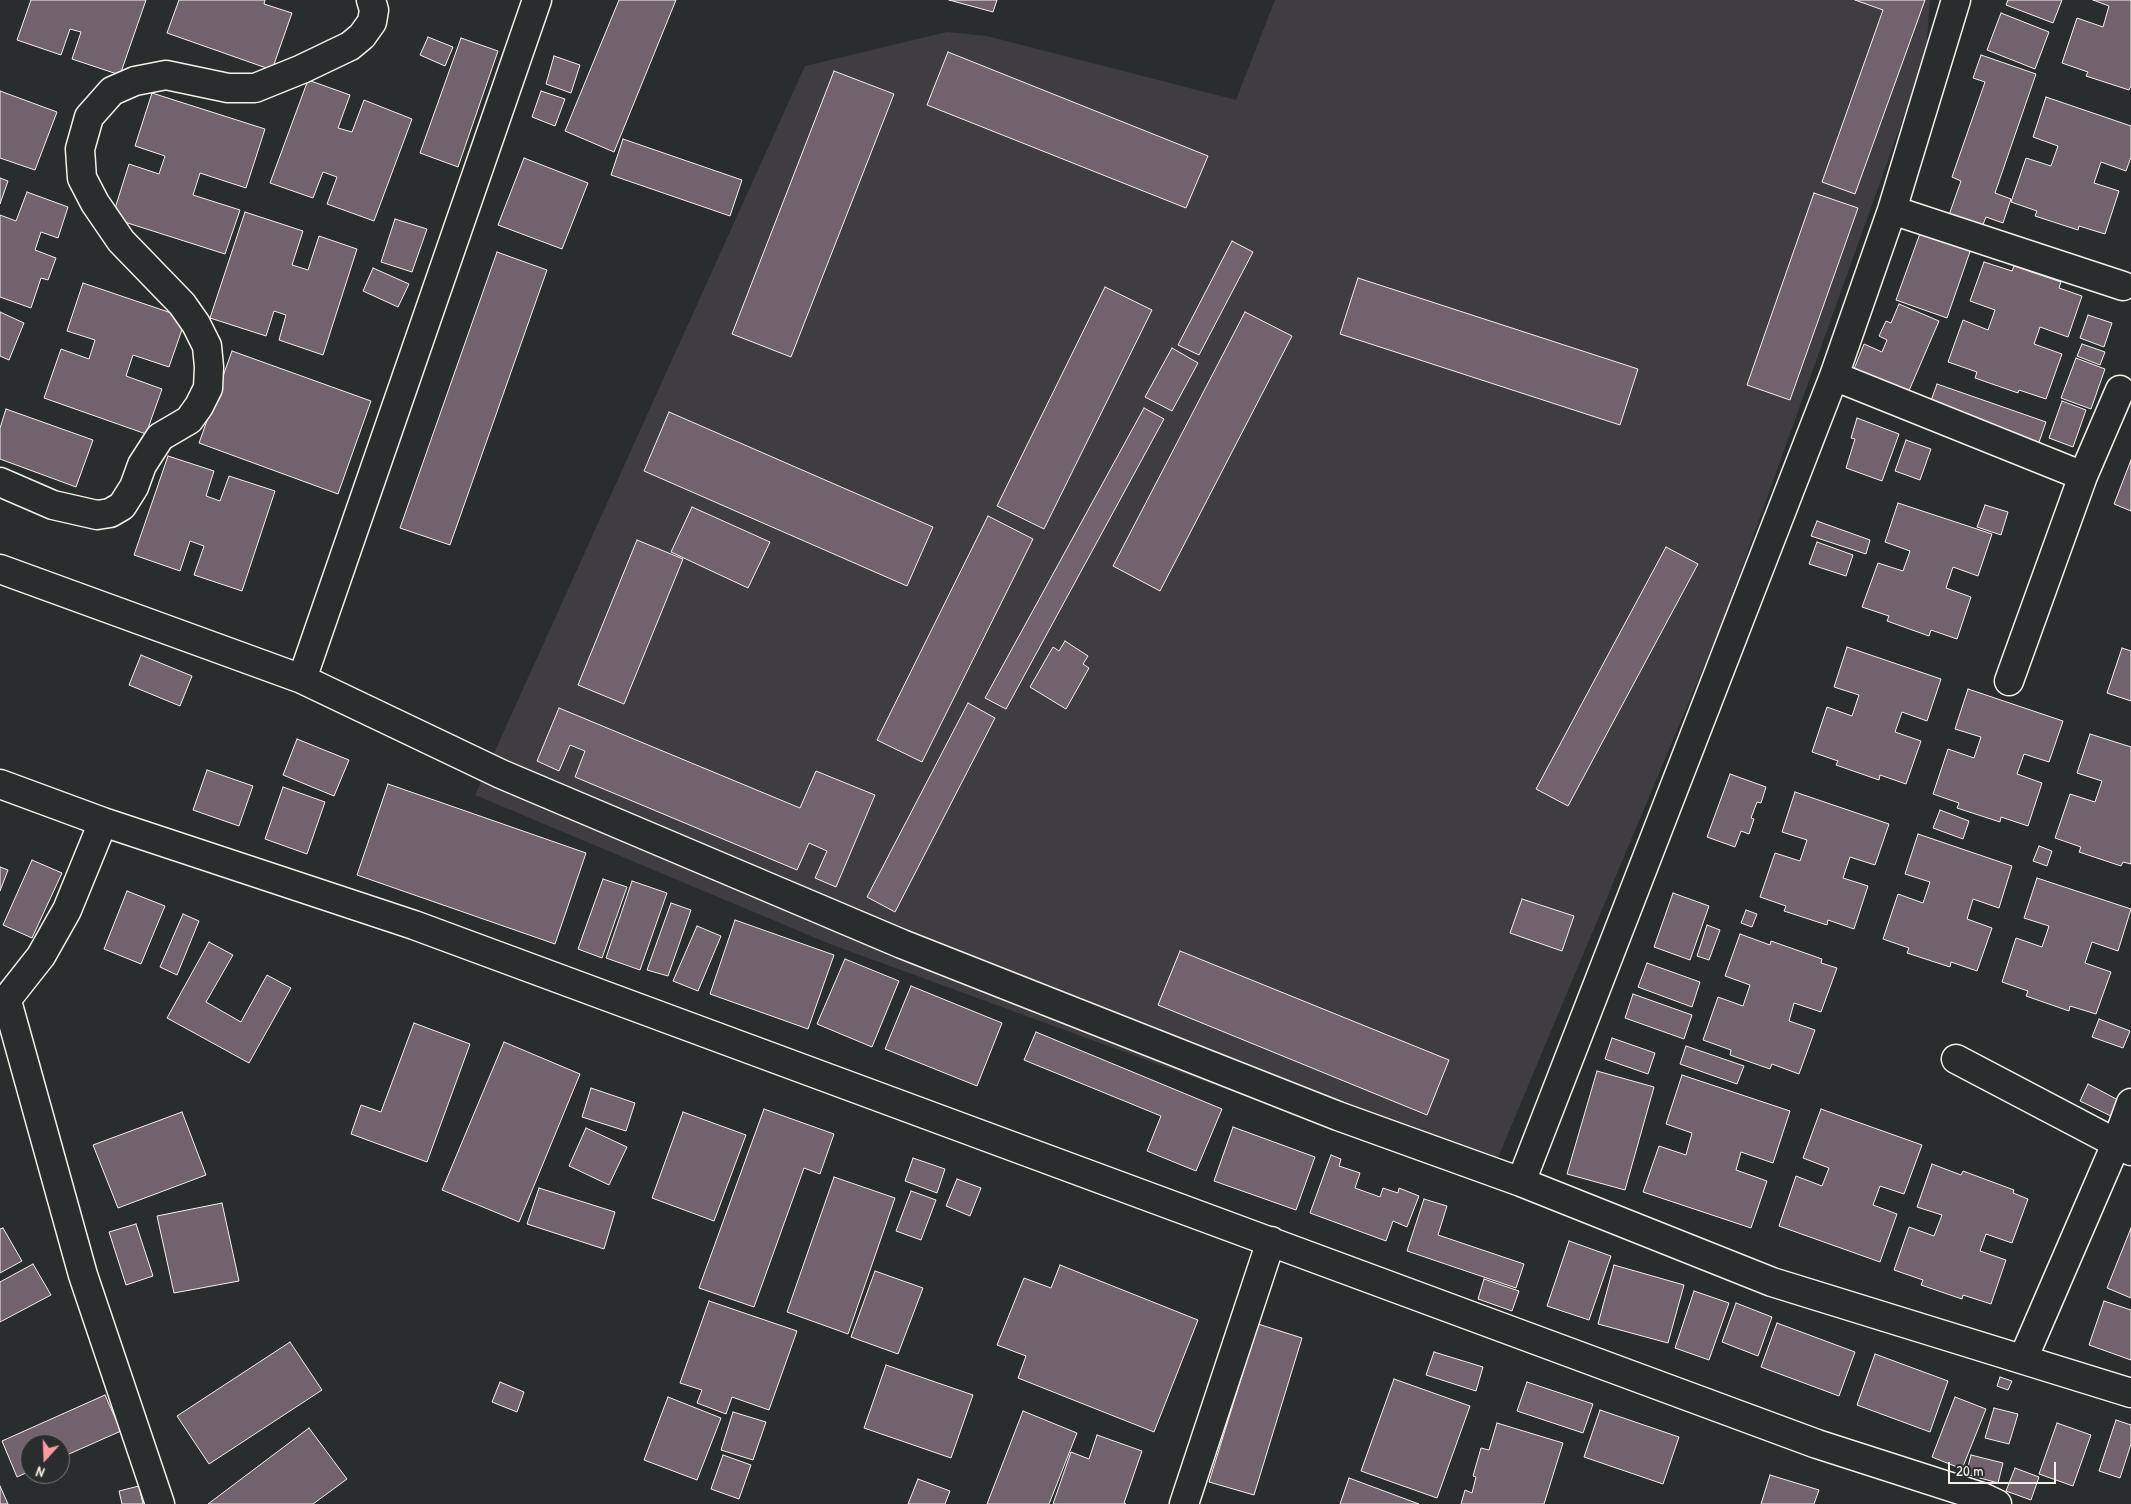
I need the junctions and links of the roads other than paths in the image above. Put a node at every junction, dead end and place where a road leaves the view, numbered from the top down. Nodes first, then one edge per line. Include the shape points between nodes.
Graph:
1 (371, 0) edge
2 (536, 0) edge
3 (1956, 0) edge
4 (1892, 210) junction
5 (2123, 286) dead end
6 (1834, 376) junction
7 (2120, 390) dead end
8 (2083, 476) junction
9 (0, 482) edge
10 (0, 568) edge
11 (302, 679) junction
12 (2009, 681) dead end
13 (0, 784) edge
14 (103, 822) junction
15 (3, 1004) edge
16 (1956, 1059) dead end
17 (2131, 1103) edge
18 (2124, 1148) edge
19 (1521, 1182) junction
20 (1271, 1240) junction
21 (2023, 1359) junction
22 (2131, 1393) edge
23 (160, 1504) edge
24 (1184, 1504) edge
25 (1997, 1504) edge

1 - 9 street via 374,10 372,22 362,36 350,46 302,69 254,88 228,88 166,75 135,81 112,91 90,117 80,149 82,178 121,241 182,304 196,324 207,346 208,388 189,420 160,437 122,506 110,512 97,515 53,505
2 - 11 street
3 - 4 street
4 - 5 street
4 - 6 street
6 - 8 street
6 - 19 street
7 - 8 street
8 - 12 street
10 - 11 street
11 - 19 street via 501,774 902,944 1338,1116
13 - 14 street
14 - 15 street via 67,910 41,956
14 - 20 street via 414,925
15 - 23 street via 83,1275
16 - 18 street
17 - 18 street
18 - 21 street
19 - 21 street via 1772,1282
20 - 24 street
20 - 25 street via 1817,1444
21 - 22 street

